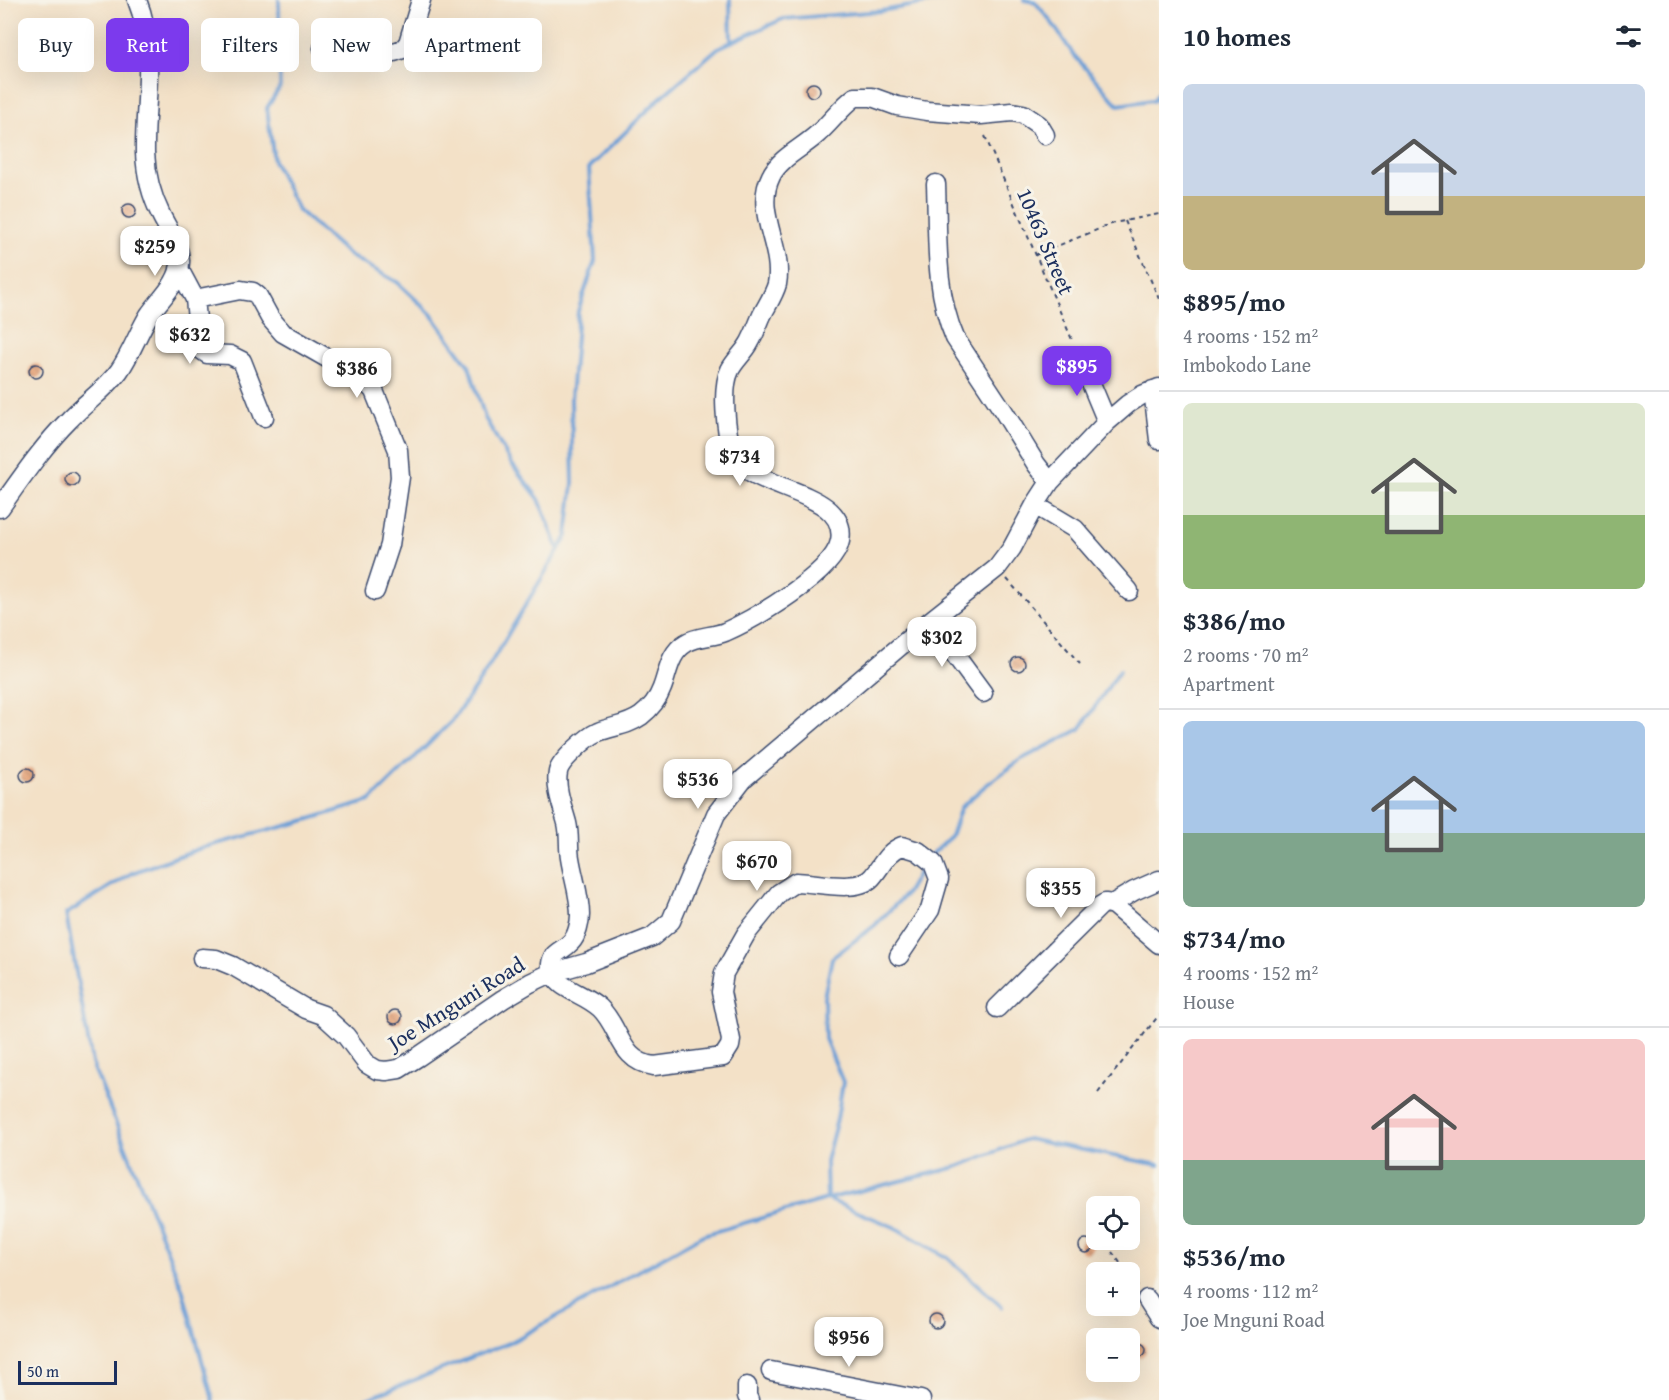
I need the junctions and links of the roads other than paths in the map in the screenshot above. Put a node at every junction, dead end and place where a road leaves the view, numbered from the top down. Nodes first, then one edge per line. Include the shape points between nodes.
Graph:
1 (137, 0) edge
2 (421, 0) edge
3 (392, 52) edge
4 (1045, 135) dead end
5 (936, 184) dead end
6 (179, 269) junction
7 (195, 299) junction
8 (1080, 357) road end
9 (1156, 389) edge
10 (264, 417) dead end
11 (1107, 422) junction
12 (1159, 441) edge
13 (1050, 482) junction
14 (1035, 505) junction
15 (0, 508) edge
16 (375, 591) dead end
17 (1129, 591) dead end
18 (930, 621) junction
19 (983, 693) dead end
20 (1159, 880) edge
21 (1112, 904) junction
22 (1159, 944) edge
23 (899, 956) dead end
24 (202, 958) dead end
25 (551, 973) junction
26 (997, 1008) dead end
27 (1147, 1299) dead end
28 (1159, 1318) edge
29 (771, 1371) dead end
30 (921, 1400) edge

1 - 6 street via 149,57 147,173 159,212 179,252
2 - 3 street via 408,43
4 - 25 street via 1040,125 1023,114 927,111 872,97 855,97 771,175 764,203 777,281 750,343 730,371 725,394 730,441 733,454 750,472 803,495 836,517 840,542 830,562 759,616 722,633 686,643 667,667 662,688 642,715 627,725 593,735 561,764 558,785 580,920 571,942 554,954
5 - 13 street via 941,291 949,325
6 - 7 street
6 - 15 street via 110,383 51,439
7 - 10 street via 200,349 242,361
7 - 16 street via 240,290 253,292 283,333 357,376 374,391 398,450 400,477 390,544
8 - 11 street
9 - 11 street, Joe Mnguni Road via 1128,404
9 - 12 street
11 - 13 street, Joe Mnguni Road
13 - 14 street, Joe Mnguni Road
14 - 17 street via 1076,530
14 - 18 street, Joe Mnguni Road via 997,568
18 - 19 street
18 - 25 street, Joe Mnguni Road via 733,790 716,814 676,912 664,929 632,947
20 - 21 street
21 - 22 street
21 - 26 street via 1100,906
23 - 25 street via 930,910 939,879 933,863 918,851 902,846 892,850 872,879 858,885 795,882 779,893 746,934 722,980 730,1040 723,1057 644,1065 626,1051 597,1005 562,985
24 - 25 street, Joe Mnguni Road via 233,966 323,1015 346,1036 367,1064 386,1071 399,1069 503,999
27 - 28 street
29 - 30 street

